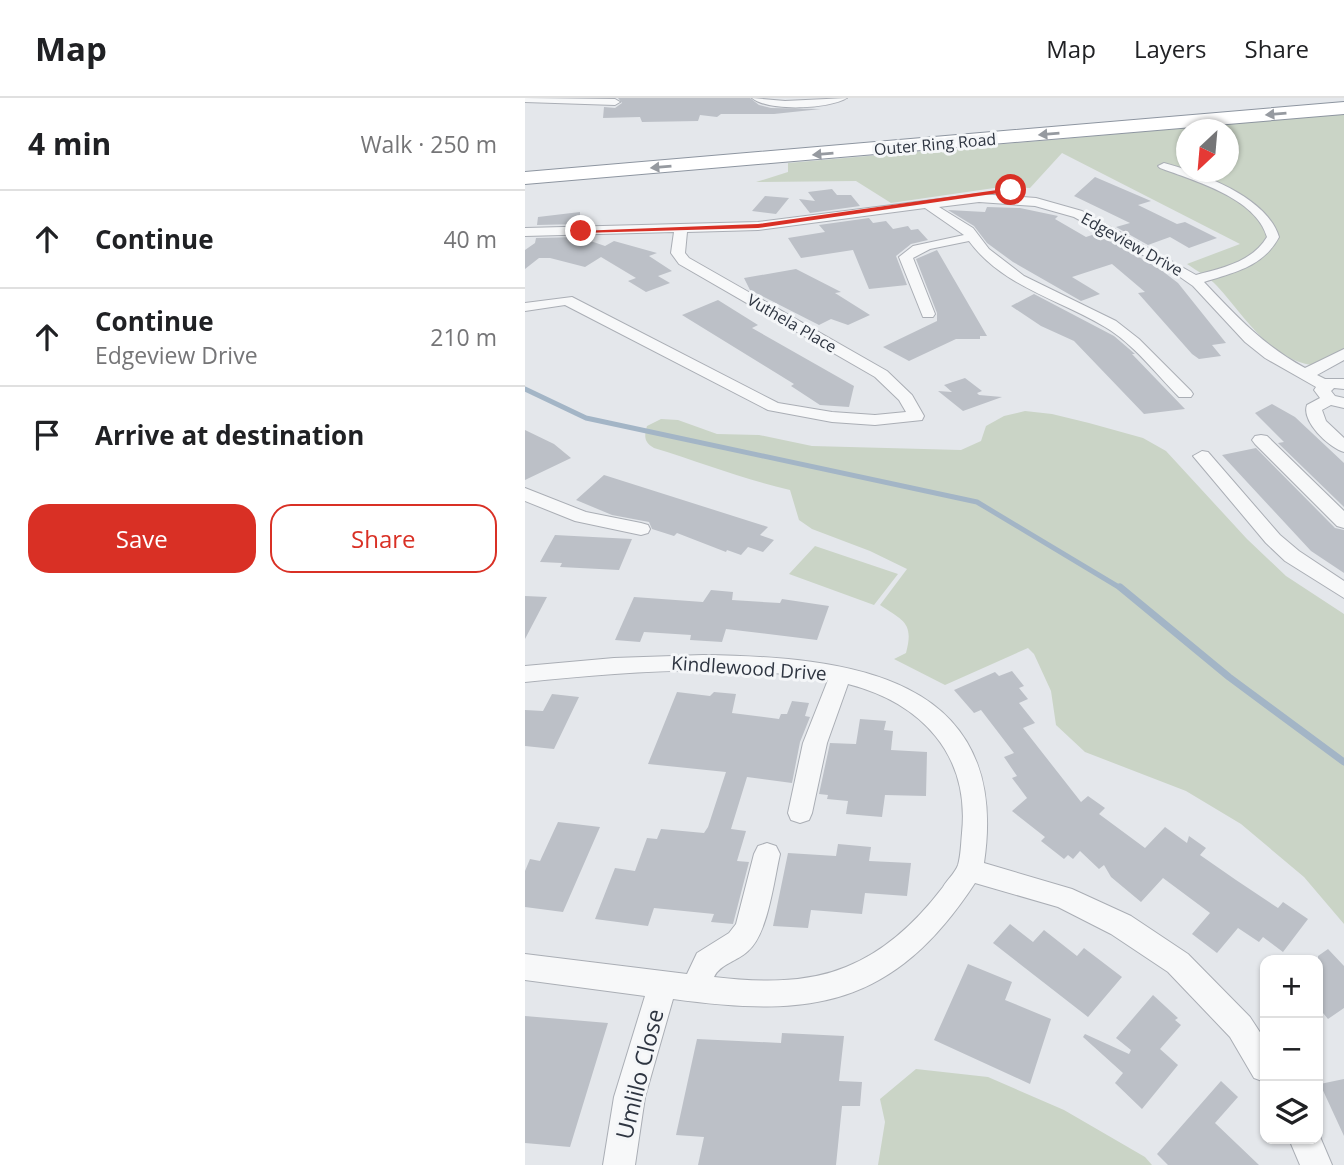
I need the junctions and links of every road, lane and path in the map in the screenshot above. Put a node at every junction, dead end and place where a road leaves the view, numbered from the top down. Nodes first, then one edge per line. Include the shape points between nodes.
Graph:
1 (757, 98) edge
2 (842, 98) edge
3 (1248, 98) edge
4 (525, 99) edge
5 (615, 102) dead end
6 (1344, 108) edge
7 (745, 140) dead end
8 (1164, 166) dead end
9 (525, 178) edge
10 (925, 203) junction
11 (681, 230) junction
12 (525, 232) edge
13 (972, 237) junction
14 (1195, 280) junction
15 (525, 307) edge
16 (928, 314) dead end
17 (1344, 354) edge
18 (1305, 375) junction
19 (1344, 384) edge
20 (1185, 394) dead end
21 (1332, 396) edge
22 (1261, 440) dead end
23 (1344, 447) edge
24 (1202, 456) dead end
25 (525, 494) edge
26 (1344, 522) edge
27 (641, 529) dead end
28 (1344, 591) edge
29 (525, 674) edge
30 (841, 674) junction
31 (800, 813) dead end
32 (767, 854) dead end
33 (969, 870) junction
34 (525, 967) edge
35 (663, 984) junction
36 (695, 989) junction
37 (1260, 1059) edge
38 (1307, 1144) edge
39 (619, 1165) edge
40 (1316, 1165) edge

1 - 2 street via 782,103
3 - 7 highway, Outer Ring Road
4 - 5 street
6 -> 9 highway, Outer Ring Road
8 - 14 street via 1245,201 1272,231 1265,251
10 - 11 street, Edgeview Drive via 794,222
10 - 13 street
10 - 14 street, Edgeview Drive via 1014,200 1056,206 1133,242
11 - 12 street, Edgeview Drive
11 - 15 street, Vuthela Place via 678,253 684,261 881,374 906,398 916,416 875,420 774,407 567,300
13 - 16 street via 915,248 907,254
13 - 20 street via 1019,279 1111,324
14 - 18 street, Edgeview Drive via 1250,339
17 - 18 street
18 - 21 street, Edgeview Drive
19 - 21 street
21 - 23 street via 1313,408 1314,414
22 - 26 street
24 - 28 street via 1273,539
25 - 27 street via 553,510 589,521
29 - 30 street, Kindlewood Drive via 675,662
30 - 31 street via 815,743
30 - 33 street, Kindlewood Drive via 881,686 916,704 946,729 963,754 975,788 977,824
32 - 36 street via 748,930 739,942 707,962
33 - 36 street, Kindlewood Drive via 941,912 878,967 830,986 779,995
33 - 37 street via 1063,897 1121,925 1178,963 1240,1027
34 - 35 street, Kindlewood Drive
35 - 36 street, Kindlewood Drive
35 - 39 street, Umlilo Close via 640,1060
38 - 40 street

